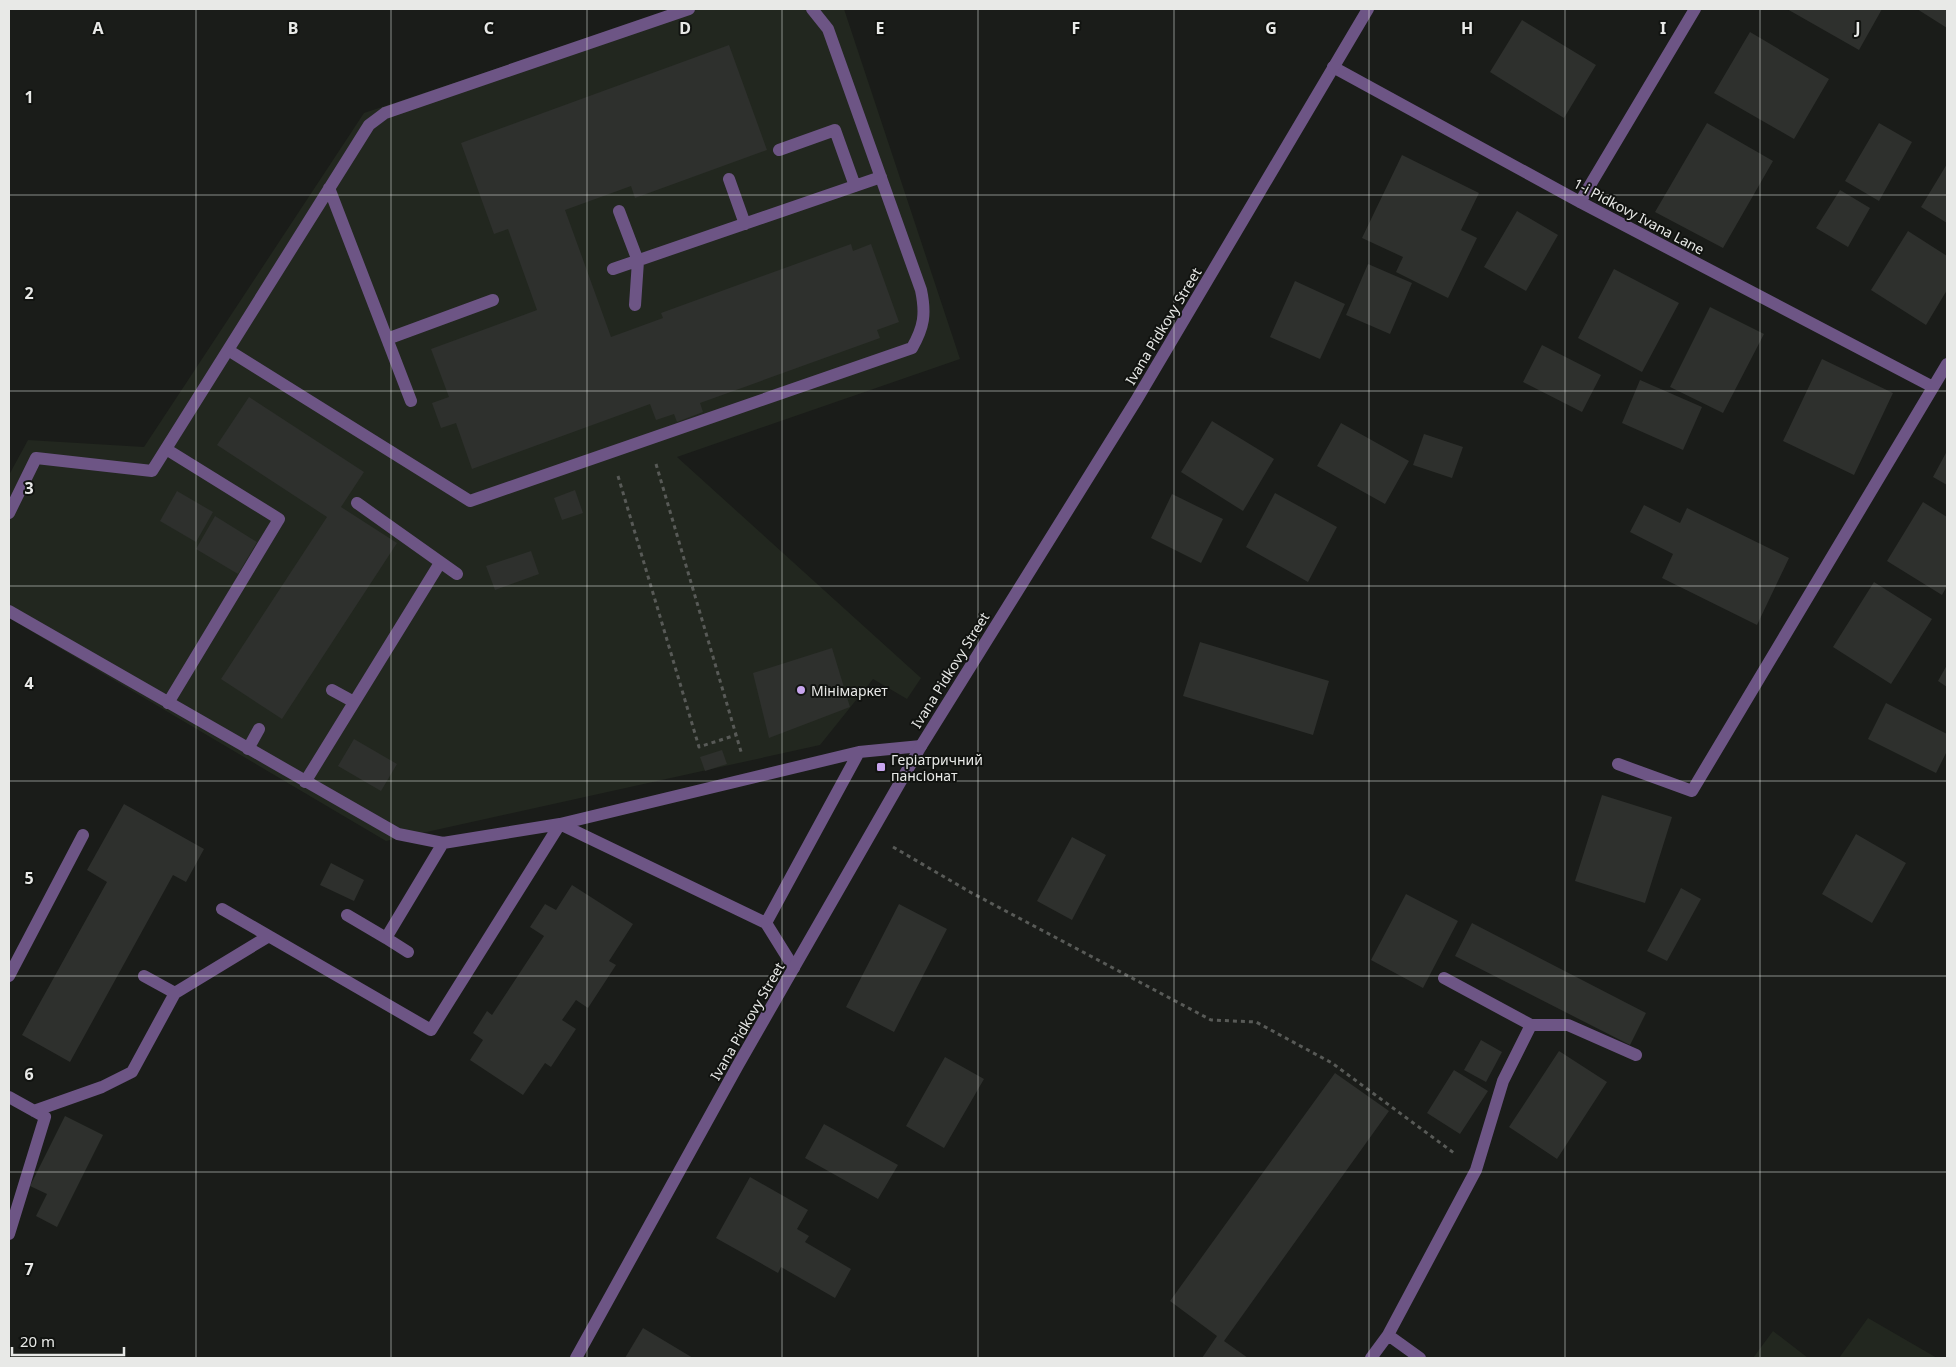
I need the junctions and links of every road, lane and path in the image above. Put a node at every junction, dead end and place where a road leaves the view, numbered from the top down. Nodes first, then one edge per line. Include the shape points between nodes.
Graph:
1 (689, 9) edge
2 (812, 9) edge
3 (1368, 9) edge
4 (1695, 9) edge
5 (1333, 67) junction
6 (779, 150) dead end
7 (881, 177) junction
8 (729, 179) dead end
9 (855, 186) junction
10 (329, 188) junction
11 (1580, 202) junction
12 (619, 211) dead end
13 (745, 224) junction
14 (638, 261) junction
15 (613, 269) dead end
16 (493, 300) dead end
17 (636, 305) dead end
18 (387, 340) junction
19 (228, 350) junction
20 (1947, 364) edge
21 (1933, 387) junction
22 (411, 401) dead end
23 (648, 439) junction
24 (166, 449) junction
25 (611, 452) junction
26 (357, 504) dead end
27 (9, 513) edge
28 (440, 563) junction
29 (457, 574) dead end
30 (9, 611) edge
31 (332, 690) dead end
32 (168, 702) junction
33 (354, 702) junction
34 (260, 729) dead end
35 (736, 735) junction
36 (921, 746) junction
37 (248, 749) junction
38 (859, 752) junction
39 (1618, 764) dead end
40 (749, 778) junction
41 (305, 782) junction
42 (560, 824) junction
43 (871, 834) junction
44 (83, 835) dead end
45 (443, 843) junction
46 (222, 909) dead end
47 (347, 915) dead end
48 (766, 923) junction
49 (269, 936) junction
50 (386, 938) junction
51 (408, 952) dead end
52 (794, 968) junction
53 (9, 976) edge
54 (144, 976) dead end
55 (1444, 978) dead end
56 (175, 993) junction
57 (1531, 1025) junction
58 (1636, 1055) dead end
59 (9, 1097) edge
60 (34, 1111) junction
61 (1476, 1170) junction
62 (9, 1234) edge
63 (1388, 1335) junction
64 (576, 1358) edge
65 (1371, 1358) edge
66 (1420, 1358) edge

1 - 10 street via 384,113 369,125
2 - 7 street via 828,29
3 - 5 street, Ivana Pidkovy Street
4 - 11 street
5 - 11 street, 1-i Pidkovy Ivana Lane
5 - 36 street, Ivana Pidkovy Street via 1137,399
6 - 9 street via 835,130
7 - 9 street
7 - 23 street via 925,308 921,331 912,348
8 - 13 street
9 - 13 street
10 - 18 street
10 - 19 street
11 - 21 street, 1-i Pidkovy Ivana Lane
12 - 14 street
13 - 14 street
14 - 15 street
14 - 17 street
16 - 18 street
18 - 22 street
19 - 24 street
19 - 25 street via 470,501
20 - 21 street
21 - 39 street via 1692,791
23 - 25 street
23 - 35 path
24 - 27 street via 152,472 36,458
24 - 32 street via 279,519
25 - 35 path via 698,747
26 - 28 street
28 - 29 street
28 - 33 street
30 - 32 street
31 - 33 street
32 - 37 street
33 - 41 street
34 - 37 street
35 - 40 path
36 - 38 street
36 - 43 street, Ivana Pidkovy Street
37 - 41 street
38 - 40 street
38 - 48 street
40 - 42 street
41 - 45 street via 398,834
42 - 45 street
42 - 48 street
42 - 49 street via 432,1030
43 - 52 street, Ivana Pidkovy Street
43 - 61 path via 970,892 1211,1020 1256,1022 1332,1063
44 - 53 street
45 - 50 street
46 - 49 street
47 - 50 street
48 - 52 street
49 - 56 street
50 - 51 street
52 - 64 street, Ivana Pidkovy Street
54 - 56 street
55 - 57 street
56 - 60 street via 132,1072 102,1087
57 - 58 street via 1568,1025
57 - 61 street via 1503,1081
59 - 60 street
60 - 62 street via 45,1117
61 - 63 street
63 - 65 street
63 - 66 street

